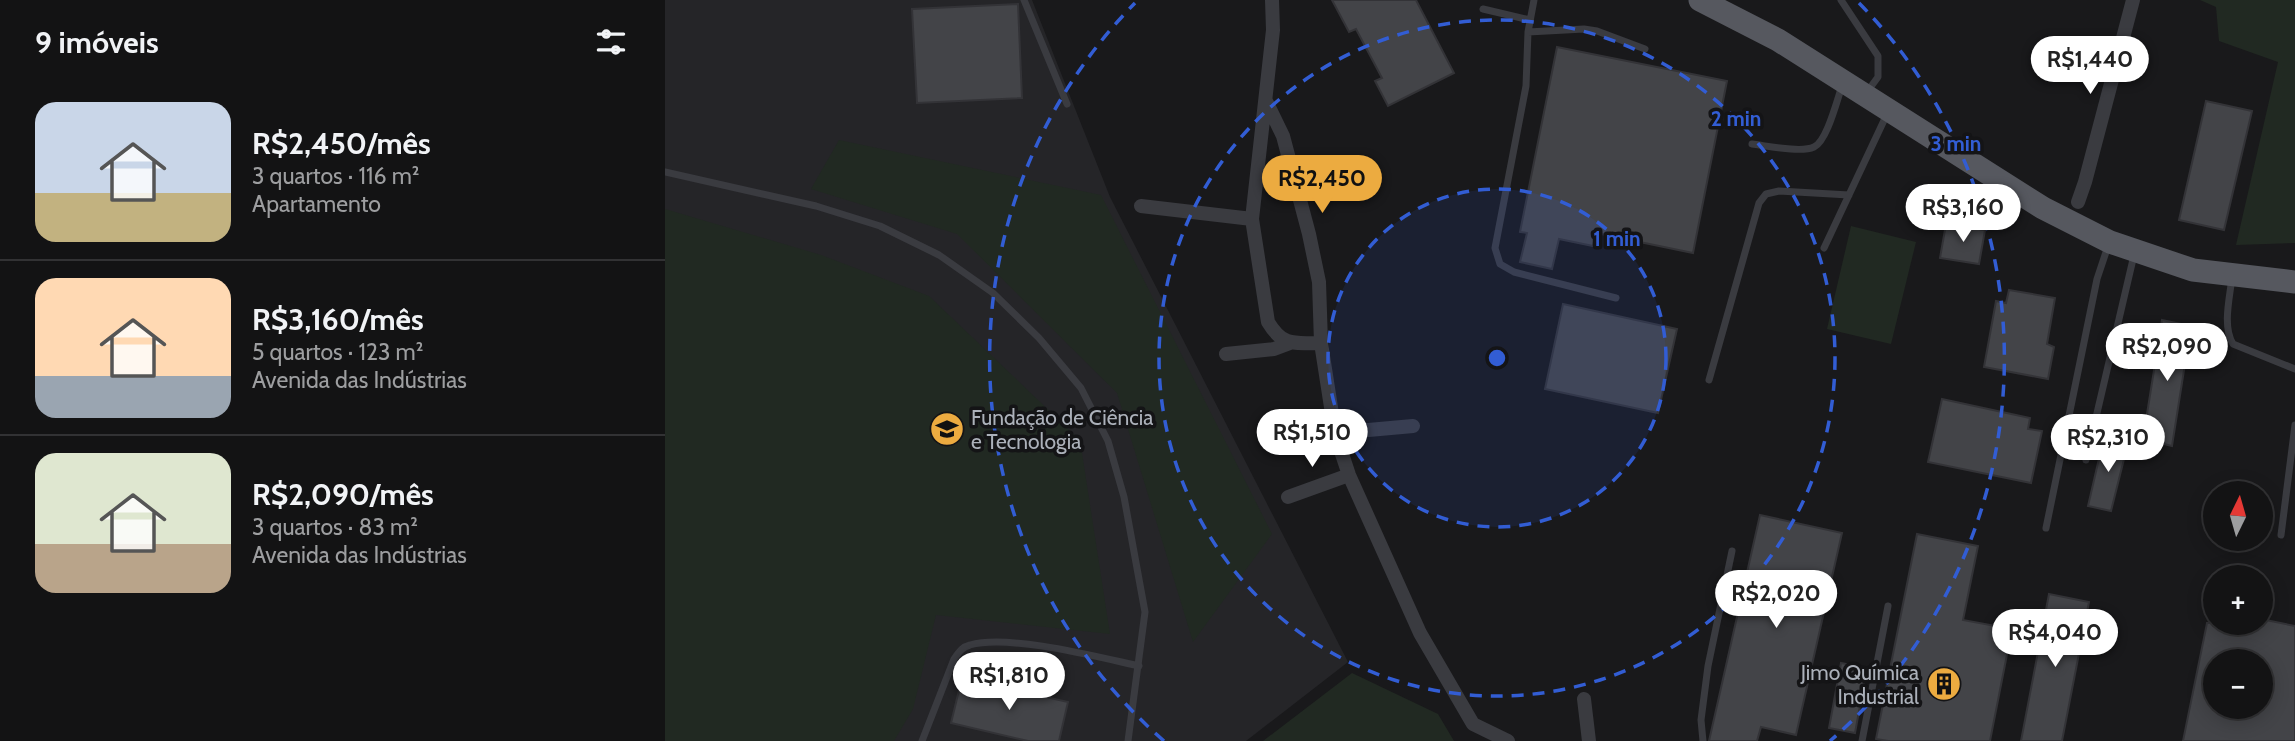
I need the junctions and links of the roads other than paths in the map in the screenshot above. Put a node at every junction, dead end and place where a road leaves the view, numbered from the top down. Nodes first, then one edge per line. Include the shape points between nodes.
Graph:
1 (1024, 0) edge
2 (1272, 0) edge
3 (1534, 0) edge
4 (1700, 0) edge
5 (1841, 0) edge
6 (2133, 0) edge
7 (1483, 9) dead end
8 (1530, 20) junction
9 (1528, 32) junction
10 (1645, 49) dead end
11 (1843, 82) junction
12 (1865, 95) junction
13 (1266, 101) junction
14 (1067, 104) dead end
15 (1889, 111) junction
16 (1752, 144) dead end
17 (665, 172) edge
18 (1849, 195) junction
19 (2078, 202) dead end
20 (1141, 205) dead end
21 (1252, 219) junction
22 (2110, 242) junction
23 (1824, 248) dead end
24 (2135, 251) junction
25 (2232, 276) junction
26 (2295, 282) edge
27 (1616, 298) dead end
28 (1290, 343) junction
29 (1321, 343) junction
30 (1226, 354) dead end
31 (2295, 369) edge
32 (1709, 380) dead end
33 (2295, 425) edge
34 (1413, 426) dead end
35 (1335, 433) junction
36 (2086, 460) dead end
37 (1349, 475) junction
38 (1287, 497) dead end
39 (2046, 528) dead end
40 (2281, 535) dead end
41 (1732, 551) dead end
42 (1888, 606) dead end
43 (1139, 667) junction
44 (1584, 699) dead end
45 (922, 741) edge
46 (1128, 741) edge
47 (1508, 741) edge
48 (1589, 741) edge
49 (1703, 741) edge
50 (1862, 741) edge

1 - 14 lane
2 - 13 street
3 - 8 lane
4 - 11 main road via 1778,40
5 - 12 lane via 1878,56 1878,77
6 - 19 street
7 - 8 lane
8 - 9 lane
9 - 10 lane via 1584,29
9 - 27 lane via 1526,86 1495,248 1500,264 1514,272
11 - 12 main road
11 - 16 lane via 1822,140 1815,146
12 - 15 main road
13 - 21 street
13 - 29 street via 1283,136 1309,234 1319,282
15 - 18 lane
15 - 22 main road via 2043,208
17 - 43 lane via 816,205 880,226 939,255 993,293 1039,338 1081,388 1108,440 1124,497 1145,612
18 - 23 lane
18 - 32 lane via 1779,191 1766,194 1759,203
20 - 21 street
21 - 28 street via 1268,322 1276,336
22 - 24 main road
22 - 39 lane via 2097,279
24 - 25 main road via 2193,270
24 - 36 lane
25 - 26 main road
25 - 31 lane via 2228,313 2233,344
28 - 29 street
28 - 30 street
29 - 35 street
33 - 40 lane
34 - 35 street
35 - 37 street
37 - 38 street
37 - 47 street via 1420,633 1466,714 1473,724
41 - 49 lane via 1708,666
42 - 50 lane
43 - 45 lane via 1014,643 968,645 954,659
43 - 46 lane
44 - 48 street

